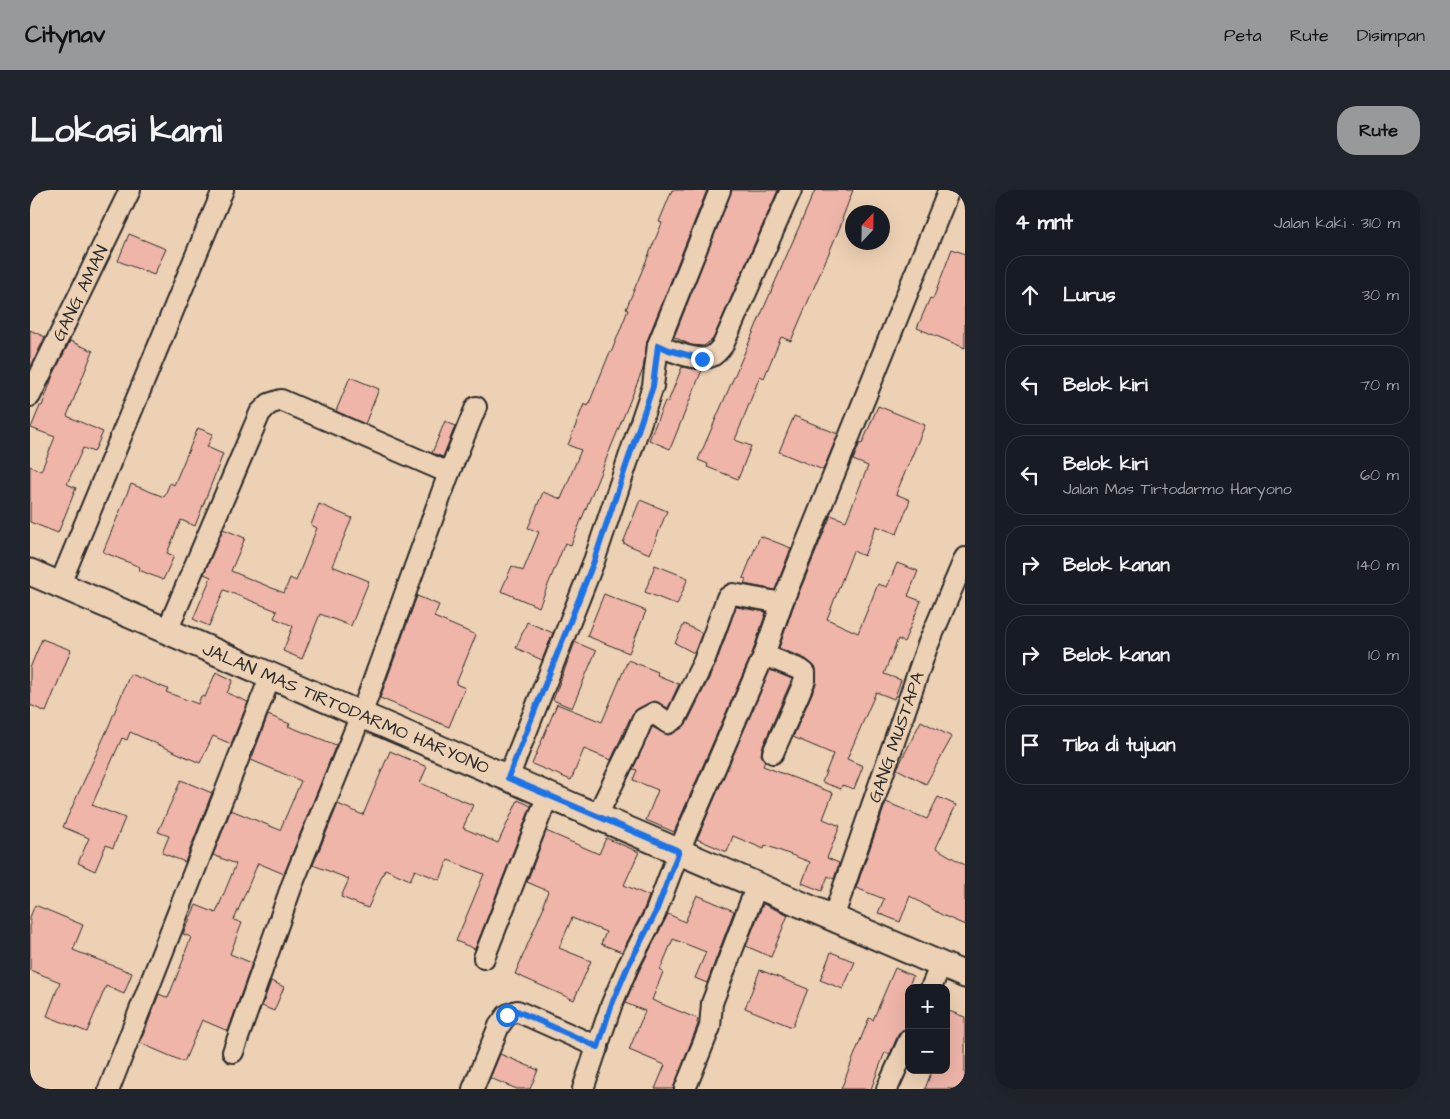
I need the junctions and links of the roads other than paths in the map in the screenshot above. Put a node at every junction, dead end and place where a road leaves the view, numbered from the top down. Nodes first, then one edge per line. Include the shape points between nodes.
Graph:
1 (130, 190) edge
2 (223, 190) edge
3 (720, 190) edge
4 (791, 190) edge
5 (950, 190) edge
6 (658, 345) junction
7 (30, 396) edge
8 (476, 406) dead end
9 (449, 473) junction
10 (965, 558) edge
11 (30, 573) edge
12 (60, 584) junction
13 (782, 604) junction
14 (167, 631) junction
15 (764, 655) junction
16 (271, 675) junction
17 (362, 715) junction
18 (773, 753) dead end
19 (508, 778) junction
20 (548, 795) junction
21 (597, 816) junction
22 (679, 851) junction
23 (756, 885) junction
24 (833, 918) junction
25 (484, 958) dead end
26 (941, 964) junction
27 (965, 975) edge
28 (933, 984) edge
29 (598, 1047) junction
30 (905, 1049) edge
31 (233, 1052) dead end
32 (109, 1089) edge
33 (473, 1089) edge
34 (584, 1089) edge
35 (684, 1089) edge
36 (887, 1089) edge

1 - 7 street, GANG AMAN
2 - 12 street
3 - 6 street
4 - 6 street via 723,346 713,356 702,359
5 - 13 street
6 - 19 street via 653,386 594,561
8 - 9 street
9 - 14 street via 281,400 269,404 260,413
9 - 17 street
10 - 24 street, GANG MUSTAPA via 927,647
11 - 12 street, JALAN MAS TIRTODARMO HARYONO
12 - 14 street, JALAN MAS TIRTODARMO HARYONO
13 - 15 street
13 - 21 street via 733,594 727,598 704,660 676,718 668,723 654,713 643,719
14 - 16 street, JALAN MAS TIRTODARMO HARYONO
15 - 18 street via 805,673 805,680
15 - 22 street
16 - 17 street, JALAN MAS TIRTODARMO HARYONO
16 - 32 street
17 - 19 street, JALAN MAS TIRTODARMO HARYONO
17 - 31 street via 292,886
19 - 20 street, JALAN MAS TIRTODARMO HARYONO
20 - 21 street, JALAN MAS TIRTODARMO HARYONO
20 - 25 street
21 - 22 street, JALAN MAS TIRTODARMO HARYONO
22 - 23 street, JALAN MAS TIRTODARMO HARYONO
22 - 29 street via 655,914 611,1006
23 - 24 street, JALAN MAS TIRTODARMO HARYONO
23 - 35 street via 712,1003 710,1027
24 - 26 street, JALAN MAS TIRTODARMO HARYONO
26 - 27 street, JALAN MAS TIRTODARMO HARYONO
26 - 28 street
29 - 33 street via 517,1011 507,1015 499,1026
29 - 34 street
30 - 36 street

